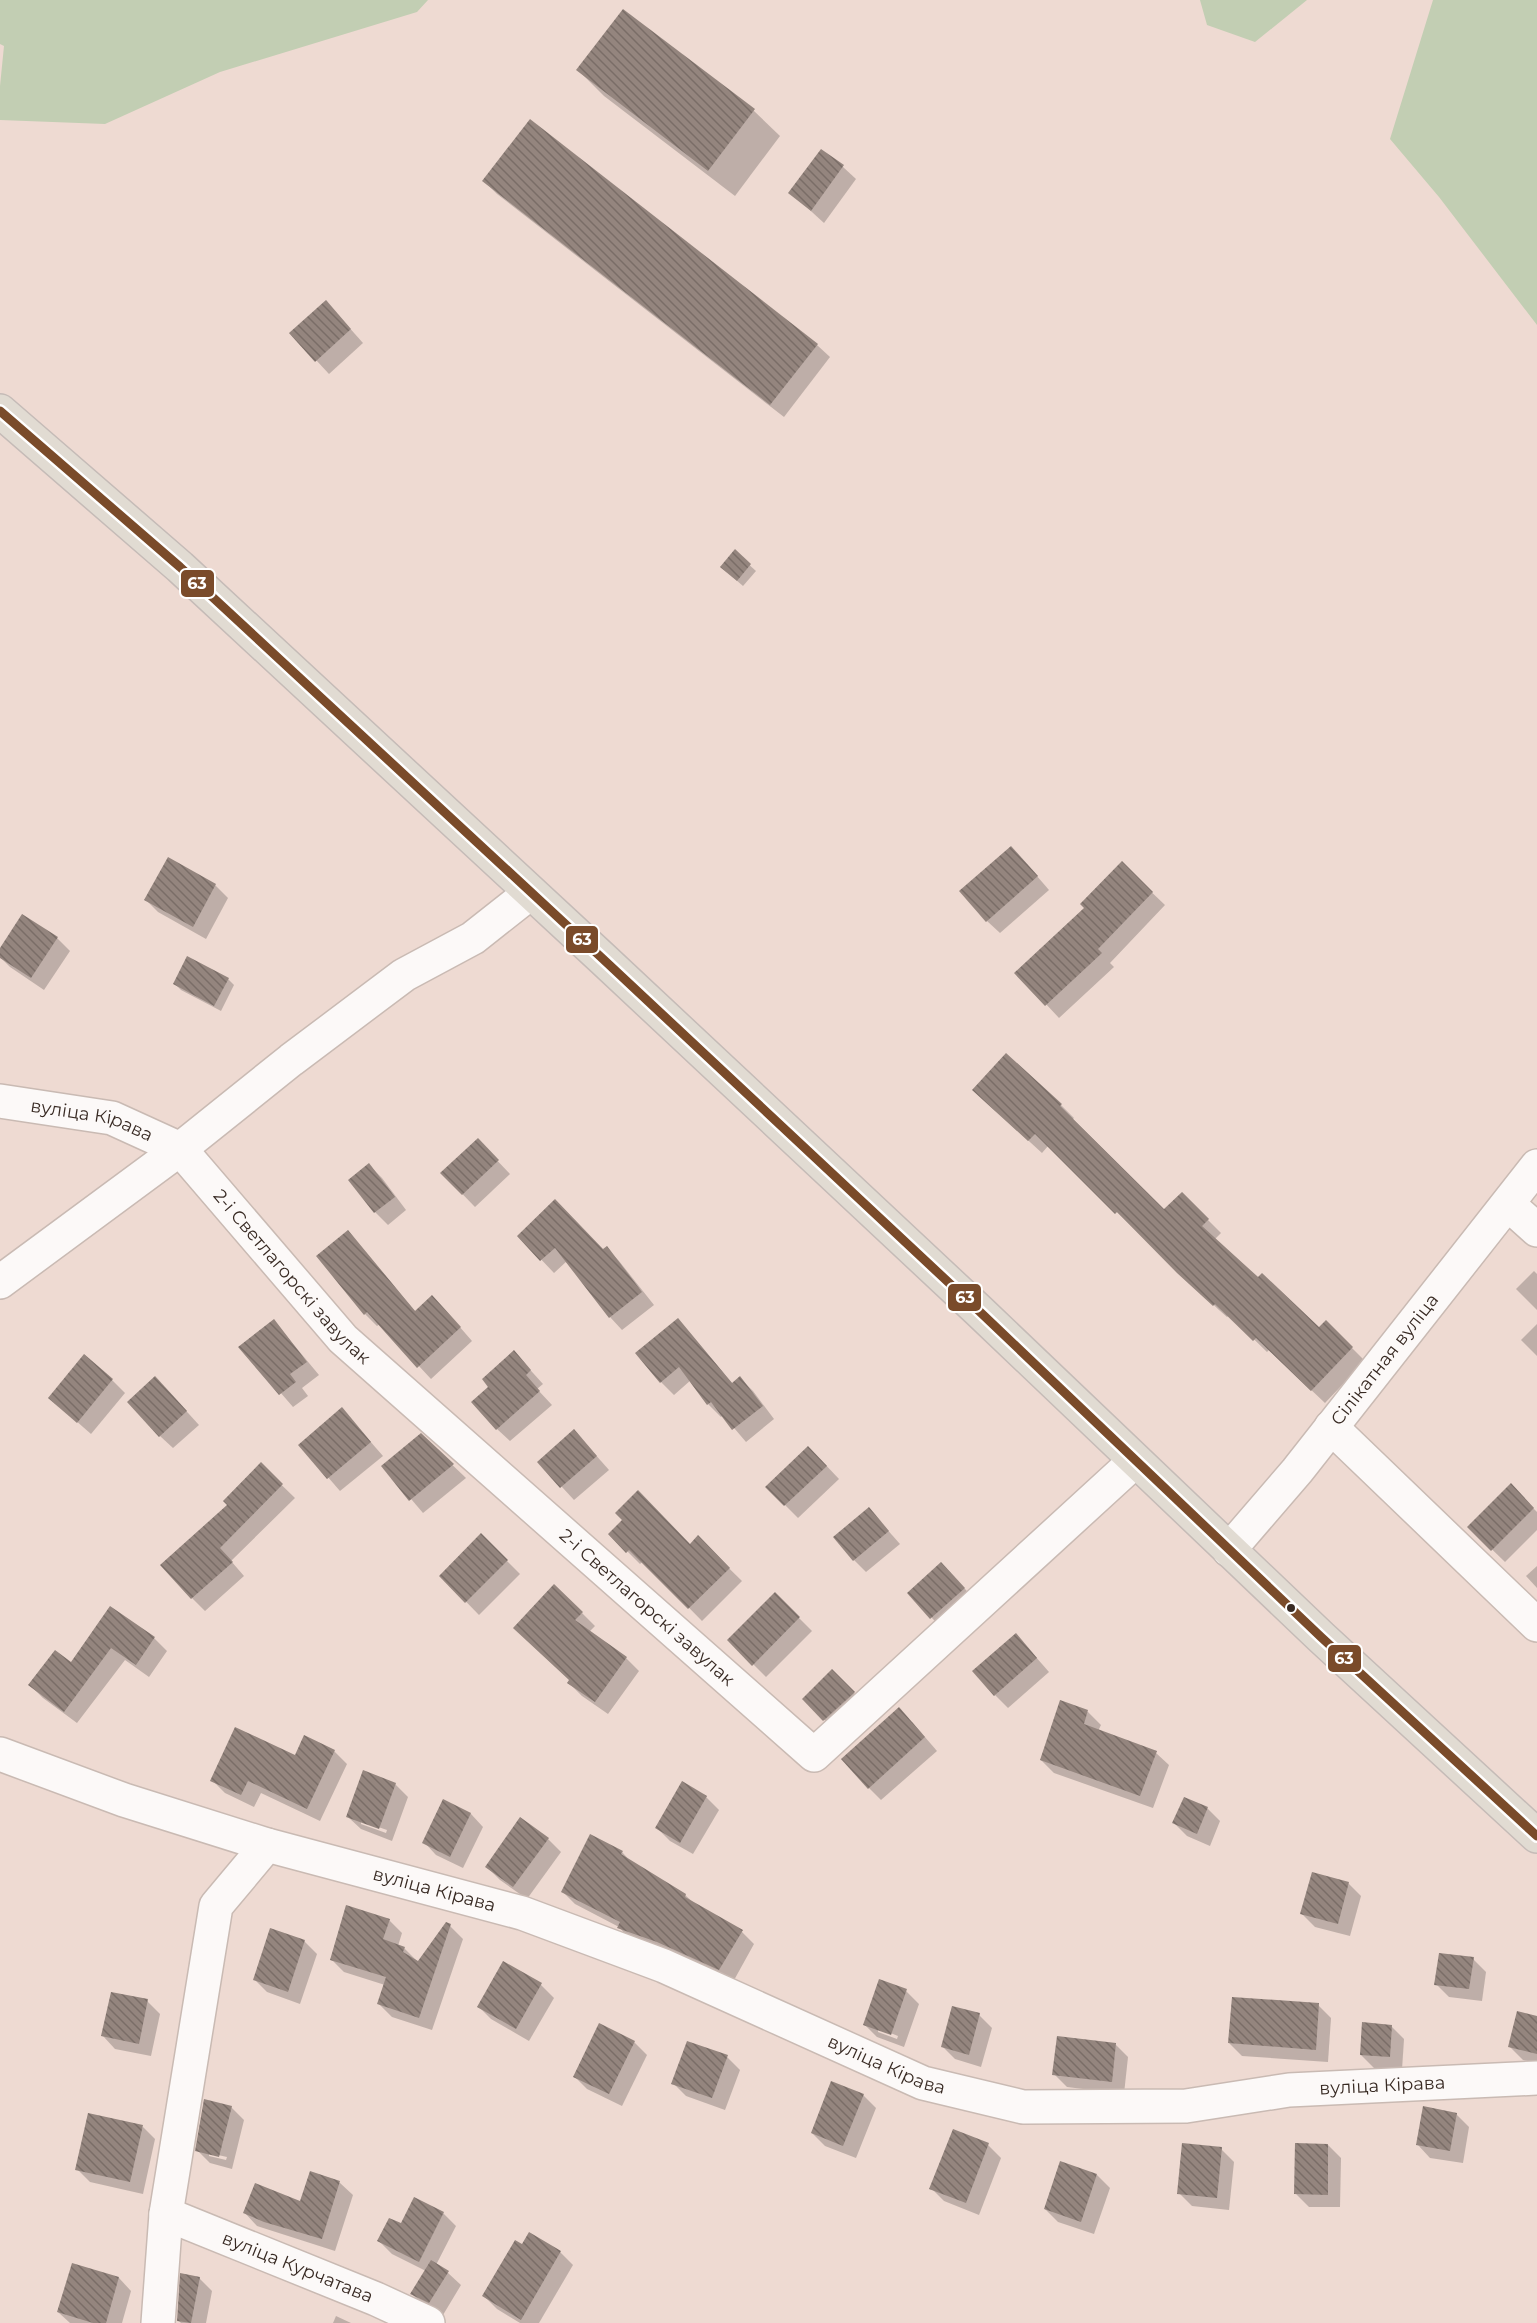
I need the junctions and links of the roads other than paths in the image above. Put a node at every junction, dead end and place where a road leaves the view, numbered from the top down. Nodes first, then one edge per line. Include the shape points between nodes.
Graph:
1 (0, 411) edge
2 (530, 893) junction
3 (0, 1101) edge
4 (180, 1149) junction
5 (1537, 1167) edge
6 (1508, 1204) junction
7 (1537, 1230) edge
8 (0, 1282) edge
9 (1331, 1427) junction
10 (1135, 1461) junction
11 (1229, 1550) junction
12 (1537, 1625) edge
13 (0, 1754) edge
14 (1537, 1836) edge
15 (267, 1845) junction
16 (1537, 2078) edge
17 (166, 2214) junction
18 (158, 2323) edge
19 (428, 2323) edge

1 - 2 main road via 180,567
2 - 4 street via 473,938 404,975
2 - 10 main road
3 - 4 street, вуліца Кірава via 112,1118
4 - 8 street
4 - 10 street, 2-і Светлагорскі завулак via 343,1339 814,1755
5 - 6 street, Сілікатная вуліца
6 - 7 street
6 - 9 street, Сілікатная вуліца
9 - 11 street, Сілікатная вуліца
9 - 12 street
10 - 11 main road
11 - 14 main road
13 - 15 street, вуліца Кірава via 124,1800
15 - 16 street, вуліца Кірава via 522,1913 664,1966 923,2083 1023,2107 1186,2106 1289,2090
15 - 17 street via 216,1906
17 - 18 street
17 - 19 street, вуліца Курчатава

